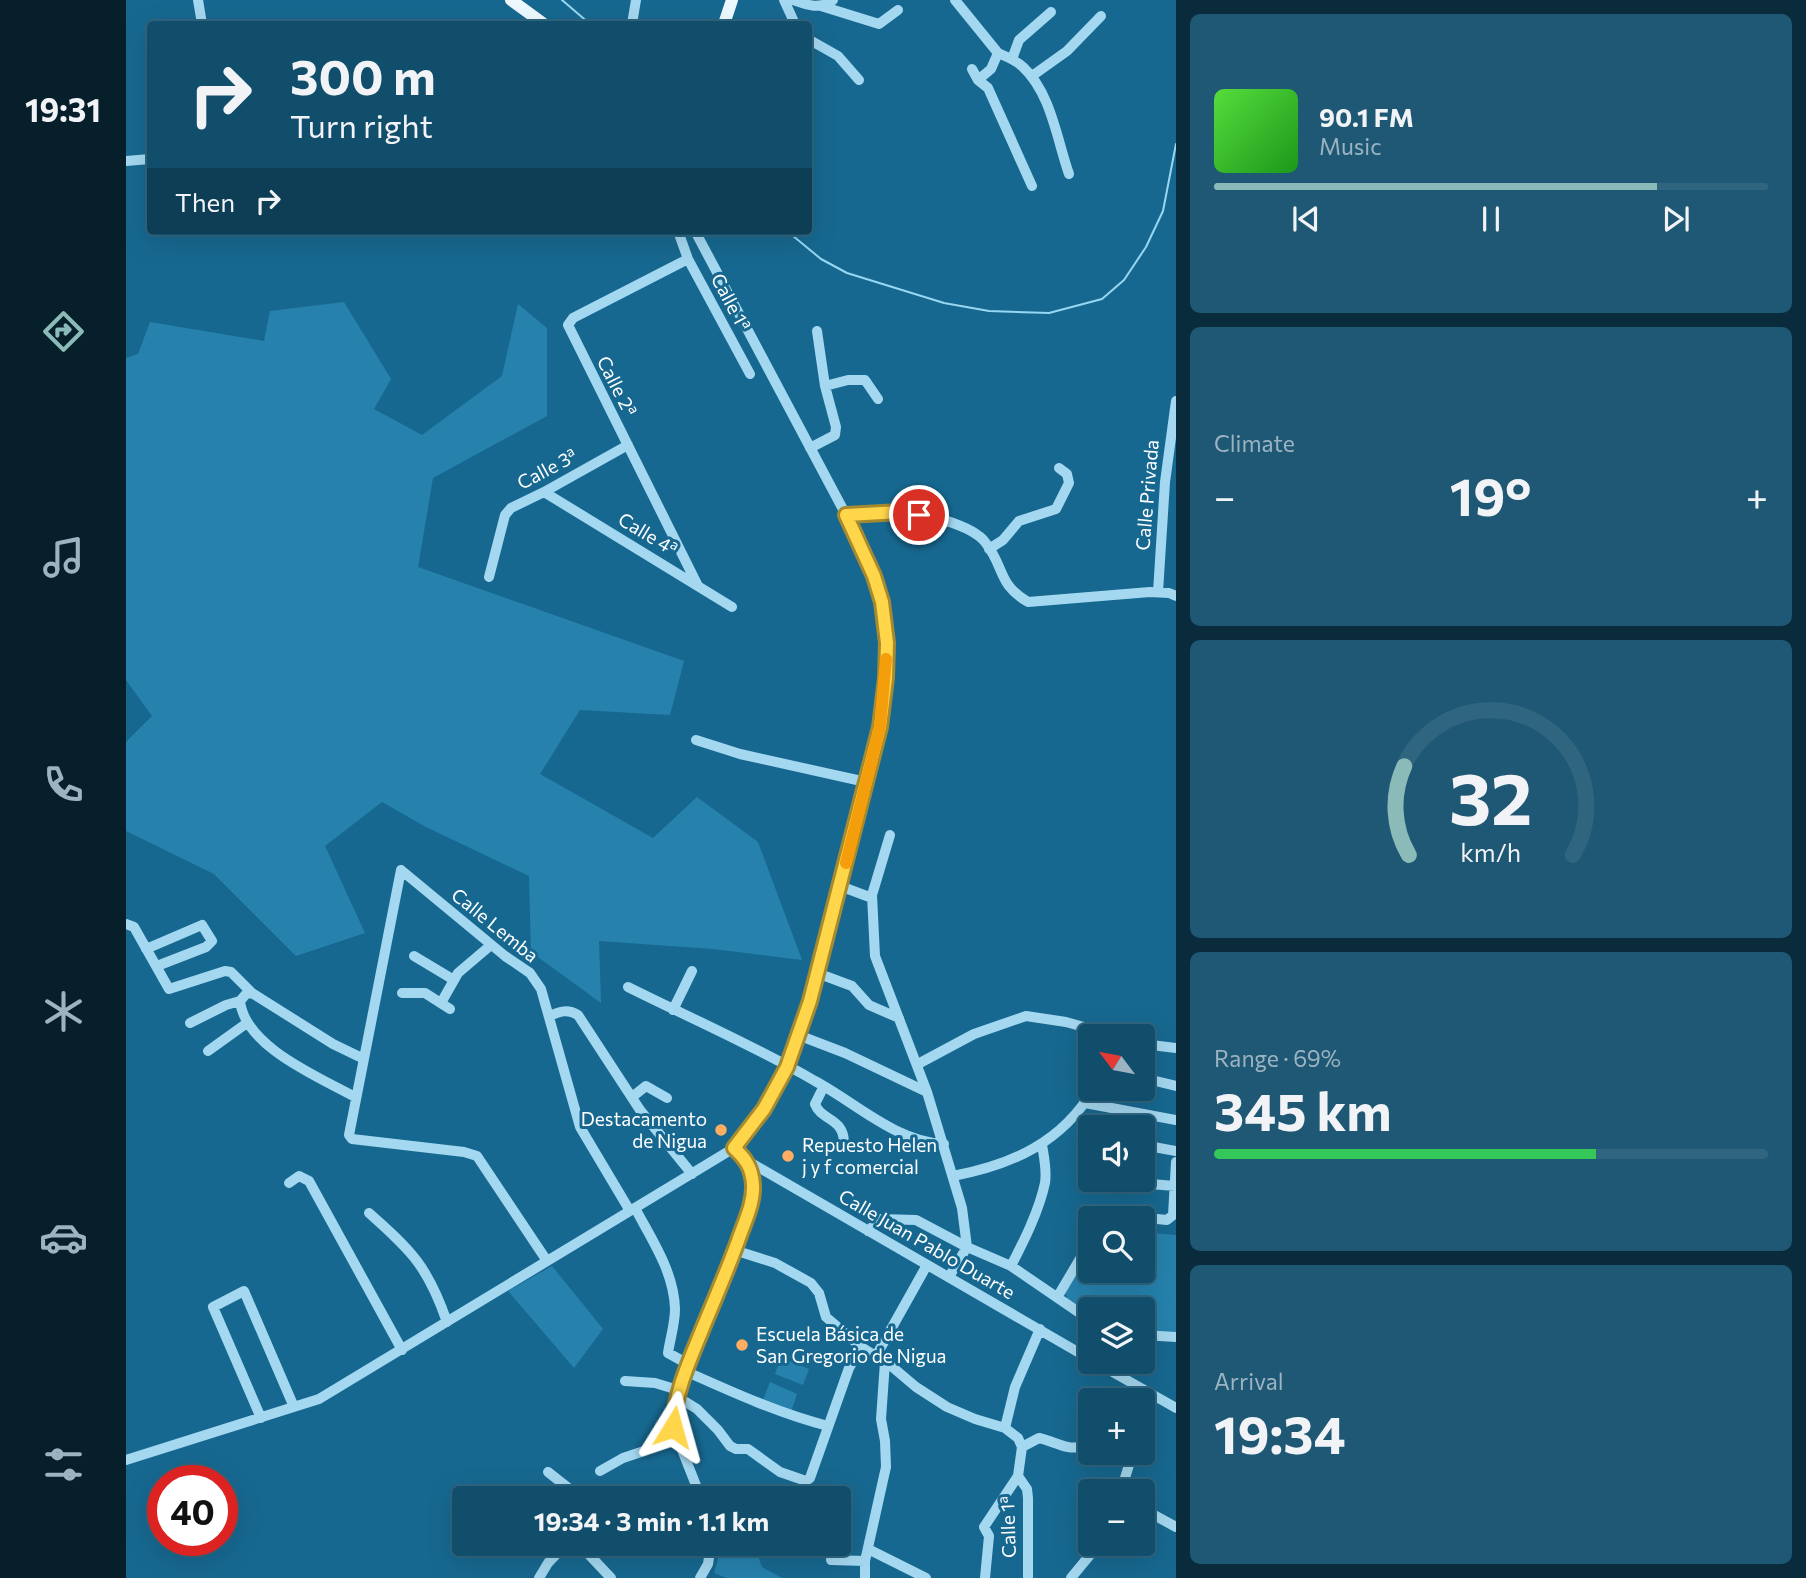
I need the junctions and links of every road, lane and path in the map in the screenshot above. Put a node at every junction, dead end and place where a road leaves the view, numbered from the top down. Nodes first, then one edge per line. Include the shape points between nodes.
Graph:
1 (198, 0) edge
2 (511, 0) edge
3 (636, 0) edge
4 (732, 0) edge
5 (784, 0) edge
6 (793, 0) edge
7 (833, 0) edge
8 (955, 0) edge
9 (821, 6) junction
10 (898, 10) dead end
11 (1051, 12) dead end
12 (1101, 16) dead end
13 (202, 21) edge
14 (540, 21) edge
15 (632, 21) edge
16 (725, 21) edge
17 (794, 21) edge
18 (812, 42) edge
19 (998, 53) junction
20 (1012, 60) junction
21 (972, 69) dead end
22 (1032, 76) junction
23 (978, 79) junction
24 (859, 80) dead end
25 (147, 159) edge
26 (126, 161) edge
27 (1069, 174) dead end
28 (1031, 186) dead end
29 (673, 235) edge
30 (679, 235) edge
31 (697, 235) edge
32 (682, 247) junction
33 (688, 259) junction
34 (817, 331) dead end
35 (750, 374) dead end
36 (825, 386) junction
37 (878, 399) dead end
38 (1176, 401) edge
39 (628, 445) junction
40 (810, 447) junction
41 (1059, 468) dead end
42 (544, 492) junction
43 (846, 515) junction
44 (989, 549) junction
45 (489, 578) dead end
46 (698, 586) junction
47 (1158, 592) junction
48 (1176, 596) edge
49 (732, 607) dead end
50 (696, 740) dead end
51 (866, 782) junction
52 (890, 835) dead end
53 (840, 886) junction
54 (872, 898) junction
55 (126, 924) edge
56 (491, 945) junction
57 (146, 949) junction
58 (414, 956) dead end
59 (157, 966) junction
60 (692, 971) dead end
61 (817, 973) junction
62 (454, 980) junction
63 (628, 987) dead end
64 (252, 992) junction
65 (402, 993) dead end
66 (240, 1001) junction
67 (673, 1010) junction
68 (550, 1016) junction
69 (899, 1018) junction
70 (190, 1023) dead end
71 (247, 1023) junction
72 (1078, 1025) edge
73 (798, 1035) junction
74 (1155, 1045) edge
75 (1176, 1048) edge
76 (208, 1051) dead end
77 (364, 1059) junction
78 (918, 1064) junction
79 (787, 1067) junction
80 (1155, 1081) edge
81 (824, 1086) junction
82 (1176, 1086) edge
83 (927, 1092) junction
84 (355, 1097) junction
85 (632, 1097) junction
86 (667, 1098) dead end
87 (1086, 1103) joint
88 (1176, 1120) edge
89 (844, 1142) dead end
90 (944, 1144) junction
91 (1042, 1144) junction
92 (734, 1148) junction
93 (1155, 1148) edge
94 (1176, 1151) edge
95 (746, 1160) junction
96 (1176, 1162) edge
97 (692, 1174) junction
98 (953, 1176) junction
99 (289, 1183) dead end
100 (1155, 1184) edge
101 (1175, 1186) edge
102 (633, 1209) junction
103 (369, 1213) dead end
104 (1155, 1219) edge
105 (867, 1231) junction
106 (967, 1247) junction
107 (734, 1251) junction
108 (547, 1261) junction
109 (1078, 1262) edge
110 (927, 1265) junction
111 (1011, 1266) junction
112 (949, 1277) junction
113 (1058, 1296) junction
114 (1078, 1311) edge
115 (447, 1322) junction
116 (1040, 1329) junction
117 (1155, 1336) edge
118 (1176, 1337) edge
119 (861, 1347) junction
120 (402, 1350) junction
121 (1078, 1352) edge
122 (881, 1359) junction
123 (686, 1367) junction
124 (1116, 1374) edge
125 (625, 1381) dead end
126 (1140, 1388) edge
127 (677, 1393) junction
128 (1155, 1397) edge
129 (294, 1407) junction
130 (1176, 1408) edge
131 (261, 1418) junction
132 (828, 1426) junction
133 (1005, 1428) junction
134 (677, 1440) junction
135 (1022, 1447) junction
136 (1078, 1449) edge
137 (126, 1460) edge
138 (600, 1471) dead end
139 (548, 1472) dead end
140 (1018, 1476) junction
141 (566, 1486) edge
142 (694, 1486) edge
143 (1155, 1516) edge
144 (1176, 1527) edge
145 (868, 1549) junction
146 (555, 1556) edge
147 (590, 1556) edge
148 (709, 1556) edge
149 (1089, 1556) edge
150 (831, 1560) dead end
151 (866, 1561) junction
152 (539, 1578) edge
153 (611, 1578) edge
154 (700, 1578) edge
155 (864, 1578) edge
156 (926, 1578) edge
157 (985, 1578) edge
158 (1028, 1578) edge
159 (1071, 1578) edge

1 - 13 street
2 - 14 main road
3 - 15 street
4 - 16 main road
5 - 17 street
6 - 9 street
7 - 9 street
8 - 19 street
9 - 10 street via 879,24
11 - 20 street via 1019,40
12 - 22 street via 1067,51
18 - 24 street via 838,56
19 - 20 street
19 - 23 street via 991,69
20 - 22 street
21 - 23 street
22 - 27 street via 1048,108
23 - 28 street via 988,88
25 - 26 street
29 - 32 street, Calle 1ª
30 - 32 street, Calle 1ª
31 - 40 street
32 - 33 street, Calle 1ª
33 - 35 street, Calle 1ª
33 - 39 street, Calle 2ª via 573,318 568,325
34 - 36 street
36 - 37 street via 865,380
36 - 40 street via 835,435
38 - 47 street, Calle Privada
39 - 42 street, Calle 3ª
39 - 46 street, Calle 2ª
40 - 43 street
41 - 44 street via 1069,483 1056,509 1019,521
42 - 45 street, Calle 3ª via 505,515
42 - 46 street, Calle 4ª
43 - 44 street via 919,515 971,530
43 - 51 street via 874,576 887,643 884,705
44 - 47 street via 1006,585 1028,602
46 - 49 street, Calle 4ª
47 - 48 street
50 - 51 street
51 - 53 street
52 - 54 street
53 - 54 street
53 - 61 street
54 - 69 street via 875,956
55 - 57 street via 134,927
56 - 62 street
56 - 68 street, Calle Lemba via 530,973
56 - 77 street, Calle Lemba via 401,870
57 - 59 street
57 - 59 street via 202,925 212,941
58 - 62 street
59 - 64 street via 169,989 225,971
60 - 67 street
61 - 69 street via 852,986 869,1005
61 - 73 street
62 - 65 street via 446,1006 425,992
63 - 67 street
64 - 66 street
64 - 77 street via 332,1044
66 - 70 street
66 - 71 street
67 - 79 street
68 - 85 street via 560,1011 579,1015
68 - 102 street, Calle Lemba via 580,1126
69 - 78 street
71 - 76 street
71 - 84 street via 280,1055
72 - 78 street via 1026,1016 974,1034
73 - 79 street
73 - 83 street
74 - 75 street
77 - 84 street
78 - 83 street
79 - 81 street
79 - 92 street via 764,1109
80 - 82 street
81 - 89 street via 818,1110 837,1123
81 - 90 street via 891,1128 914,1139
83 - 90 street
84 - 108 street via 352,1139 477,1156
85 - 86 street via 646,1086
85 - 97 street
87 - 88 street
87 - 91 street
90 - 98 street
91 - 98 street via 986,1170
91 - 111 street via 1045,1182
92 - 95 street, Calle Juan Pablo Duarte
92 - 97 street
93 - 94 street
95 - 105 street, Calle Juan Pablo Duarte
95 - 107 street via 753,1187
96 - 101 street
97 - 102 street
98 - 106 street
99 - 120 street via 299,1176 309,1181
100 - 101 street
101 - 104 street via 1175,1211 1167,1220
102 - 108 street
102 - 123 street, Calle Lemba via 668,1273 675,1312 668,1353
103 - 115 street via 417,1259
105 - 106 street via 881,1219 916,1220
105 - 110 street, Calle Juan Pablo Duarte
106 - 111 street
106 - 112 street
107 - 119 street via 775,1263 811,1283 826,1317
107 - 123 street
108 - 115 street
109 - 113 street
110 - 112 street, Calle Juan Pablo Duarte
110 - 122 street
111 - 113 street
112 - 116 street, Calle Juan Pablo Duarte
113 - 114 street
115 - 120 street
116 - 121 street, Calle Juan Pablo Duarte
116 - 133 street via 1015,1387
117 - 118 street
119 - 122 street
119 - 132 street
120 - 129 street via 319,1399
122 - 133 street via 947,1407
122 - 145 street via 886,1467
123 - 127 street
123 - 132 street via 757,1403
124 - 126 street
125 - 127 street via 655,1383
127 - 132 street via 730,1446 748,1448 780,1472 806,1481
127 - 134 street via 673,1427
128 - 130 street
129 - 131 street
129 - 131 street via 244,1292 213,1307
131 - 137 street
133 - 135 street
134 - 138 street
134 - 142 street
135 - 136 street via 1040,1438
135 - 140 street
139 - 141 street
140 - 157 street via 984,1525 989,1536
140 - 158 street, Calle 1ª via 1028,1498
143 - 144 street
145 - 151 street
145 - 156 street
146 - 152 street
147 - 153 street
148 - 154 street
149 - 159 street
150 - 151 street
151 - 155 street

